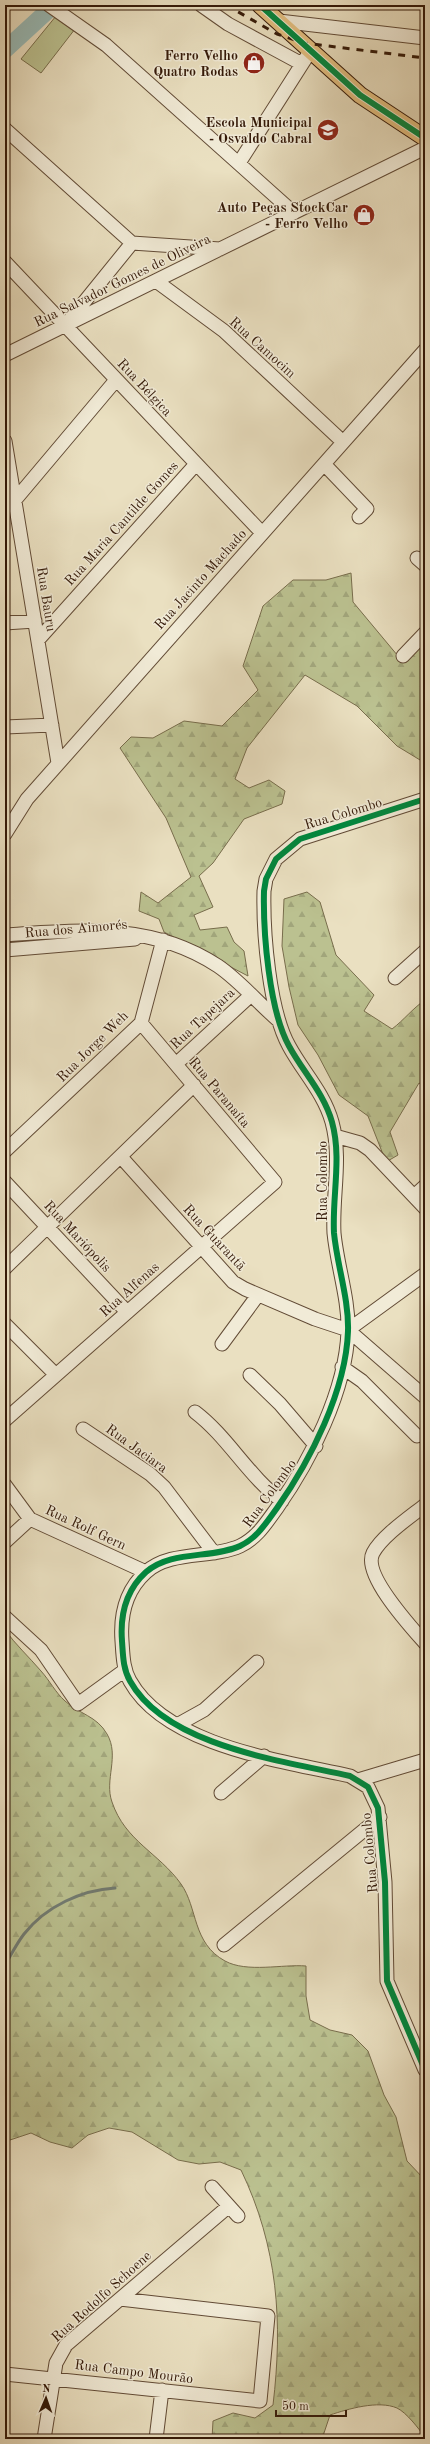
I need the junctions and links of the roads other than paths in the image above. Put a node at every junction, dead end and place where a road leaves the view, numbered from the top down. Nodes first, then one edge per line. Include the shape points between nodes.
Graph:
1 (201, 5) edge
2 (260, 5) edge
3 (54, 8) edge
4 (279, 21) junction
5 (425, 38) edge
6 (311, 50) junction
7 (302, 64) junction
8 (5, 129) edge
9 (425, 138) edge
10 (425, 148) edge
11 (239, 163) junction
12 (294, 213) junction
13 (132, 243) junction
14 (222, 249) junction
15 (5, 262) edge
16 (156, 281) junction
17 (65, 326) junction
18 (425, 350) edge
19 (5, 355) edge
20 (116, 380) junction
21 (5, 440) edge
22 (343, 442) junction
23 (196, 464) junction
24 (324, 464) junction
25 (15, 500) junction
26 (359, 517) dead end
27 (262, 533) junction
28 (34, 621) junction
29 (5, 623) edge
30 (425, 633) edge
31 (38, 640) junction
32 (403, 656) dead end
33 (52, 725) junction
34 (5, 727) edge
35 (58, 763) junction
36 (425, 799) edge
37 (6, 829) edge
38 (5, 935) edge
39 (157, 939) junction
40 (5, 950) edge
41 (425, 951) edge
42 (395, 978) dead end
43 (250, 996) junction
44 (279, 1021) junction
45 (141, 1022) junction
46 (176, 1064) junction
47 (194, 1085) junction
48 (335, 1136) junction
49 (5, 1151) edge
50 (121, 1157) junction
51 (5, 1182) edge
52 (275, 1182) joint
53 (425, 1186) edge
54 (414, 1196) junction
55 (425, 1208) edge
56 (48, 1227) junction
57 (201, 1247) junction
58 (5, 1268) edge
59 (425, 1274) edge
60 (258, 1295) junction
61 (127, 1312) junction
62 (5, 1324) edge
63 (348, 1330) junction
64 (222, 1344) dead end
65 (342, 1367) junction
66 (56, 1375) junction
67 (250, 1375) dead end
68 (425, 1397) edge
69 (195, 1412) dead end
70 (5, 1420) edge
71 (83, 1428) dead end
72 (417, 1436) dead end
73 (316, 1446) junction
74 (5, 1485) edge
75 (282, 1501) junction
76 (425, 1505) edge
77 (30, 1519) junction
78 (5, 1542) edge
79 (214, 1553) junction
80 (146, 1572) junction
81 (5, 1617) edge
82 (425, 1643) edge
83 (257, 1662) dead end
84 (125, 1670) junction
85 (177, 1725) junction
86 (264, 1756) junction
87 (425, 1760) edge
88 (358, 1780) junction
89 (221, 1792) dead end
90 (380, 1816) junction
91 (224, 1945) dead end
92 (425, 2070) edge
93 (212, 2187) dead end
94 (228, 2206) junction
95 (238, 2216) dead end
96 (120, 2299) junction
97 (5, 2374) edge
98 (53, 2377) junction
99 (162, 2390) junction
100 (44, 2439) edge
101 (156, 2439) edge

1 - 7 street via 228,24
2 - 4 main road
3 - 11 street via 106,45
4 - 5 street
4 - 6 main road
6 - 7 street
6 - 9 main road via 373,105
7 - 11 street
8 - 13 street
10 - 12 street, Rua Salvador Gomes de Oliveira
11 - 12 street
12 - 14 street, Rua Salvador Gomes de Oliveira
13 - 14 street
13 - 17 street
14 - 16 street, Rua Salvador Gomes de Oliveira
15 - 17 street, Rua Bélgica
16 - 17 street, Rua Salvador Gomes de Oliveira
16 - 22 street, Rua Camocim via 224,331
17 - 19 street, Rua Salvador Gomes de Oliveira
17 - 20 street, Rua Bélgica
18 - 22 street, Rua Jacinto Machado
20 - 23 street, Rua Bélgica
20 - 25 street
21 - 25 street, Rua Bauru
22 - 24 street, Rua Jacinto Machado
23 - 27 street, Rua Bélgica
23 - 31 street, Rua Maria Cantilde Gomes
24 - 26 street via 368,509
24 - 27 street, Rua Jacinto Machado
25 - 28 street, Rua Bauru
27 - 35 street, Rua Jacinto Machado
28 - 29 street
28 - 31 street, Rua Bauru
30 - 32 street
31 - 33 street, Rua Bauru
33 - 34 street
33 - 35 street, Rua Bauru
35 - 37 street, Rua Jacinto Machado via 27,799
36 - 44 street, Rua Colombo via 310,835 291,845 276,859 266,879 264,904 272,989
38 - 39 street, Rua dos Aimorés via 108,930
39 - 40 street, Rua dos Aimorés
39 - 43 street, Rua dos Aimorés via 199,954 234,978
39 - 45 street, Rua Jorge Weh
41 - 42 street
43 - 44 street, Rua dos Aimorés
43 - 46 street, Rua Tapejara
44 - 48 street, Rua Colombo via 287,1044 326,1106
45 - 46 street, Rua Paranaíta
45 - 49 street, Rua Jorge Weh
46 - 47 street, Rua Paranaíta
47 - 50 street
47 - 52 street, Rua Paranaíta
48 - 54 street via 360,1142
48 - 63 street, Rua Colombo via 334,1234
50 - 56 street
50 - 57 street, Rua Guarantã
51 - 56 street, Rua Mariópolis
52 - 57 street, Rua Alfenas
53 - 54 street
54 - 55 street
56 - 58 street
56 - 61 street, Rua Mariópolis
57 - 60 street, Rua Guarantã via 234,1282
57 - 61 street, Rua Alfenas
59 - 63 street
60 - 63 street, Rua Guarantã
60 - 64 street
61 - 66 street, Rua Alfenas
62 - 66 street
63 - 65 street, Rua Colombo
63 - 68 street
65 - 72 street via 362,1382
65 - 73 street, Rua Colombo
66 - 70 street, Rua Alfenas
67 - 73 street via 276,1399
69 - 75 street via 208,1422 267,1488
71 - 79 street, Rua Jaciara via 150,1474 164,1487
73 - 75 street, Rua Colombo
74 - 77 street, Rua Rolf Gern
75 - 79 street, Rua Colombo via 263,1528 249,1541
76 - 82 street via 391,1533 372,1554 373,1569 379,1584
77 - 78 street
77 - 80 street, Rua Rolf Gern
79 - 80 street, Rua Colombo via 171,1560
80 - 84 street, Rua Colombo via 134,1585 123,1607 121,1631
81 - 84 street via 41,1650 78,1704
83 - 85 street via 204,1710
84 - 85 street, Rua Colombo via 141,1696
85 - 86 street, Rua Colombo via 213,1742
86 - 88 street, Rua Colombo
86 - 89 street
87 - 88 street
88 - 90 street, Rua Colombo via 372,1793
90 - 91 street
90 - 92 street, Rua Colombo via 385,1882 387,1981
93 - 94 street
94 - 95 street
94 - 96 street, Rua Rodolfo Schoene
96 - 98 street, Rua Rodolfo Schoene via 66,2345 56,2363
96 - 99 street, Rua Campo Mourão via 268,2316 260,2401
97 - 98 street, Rua Campo Mourão
98 - 99 street, Rua Campo Mourão
98 - 100 street, Rua Rodolfo Schoene
99 - 101 street

